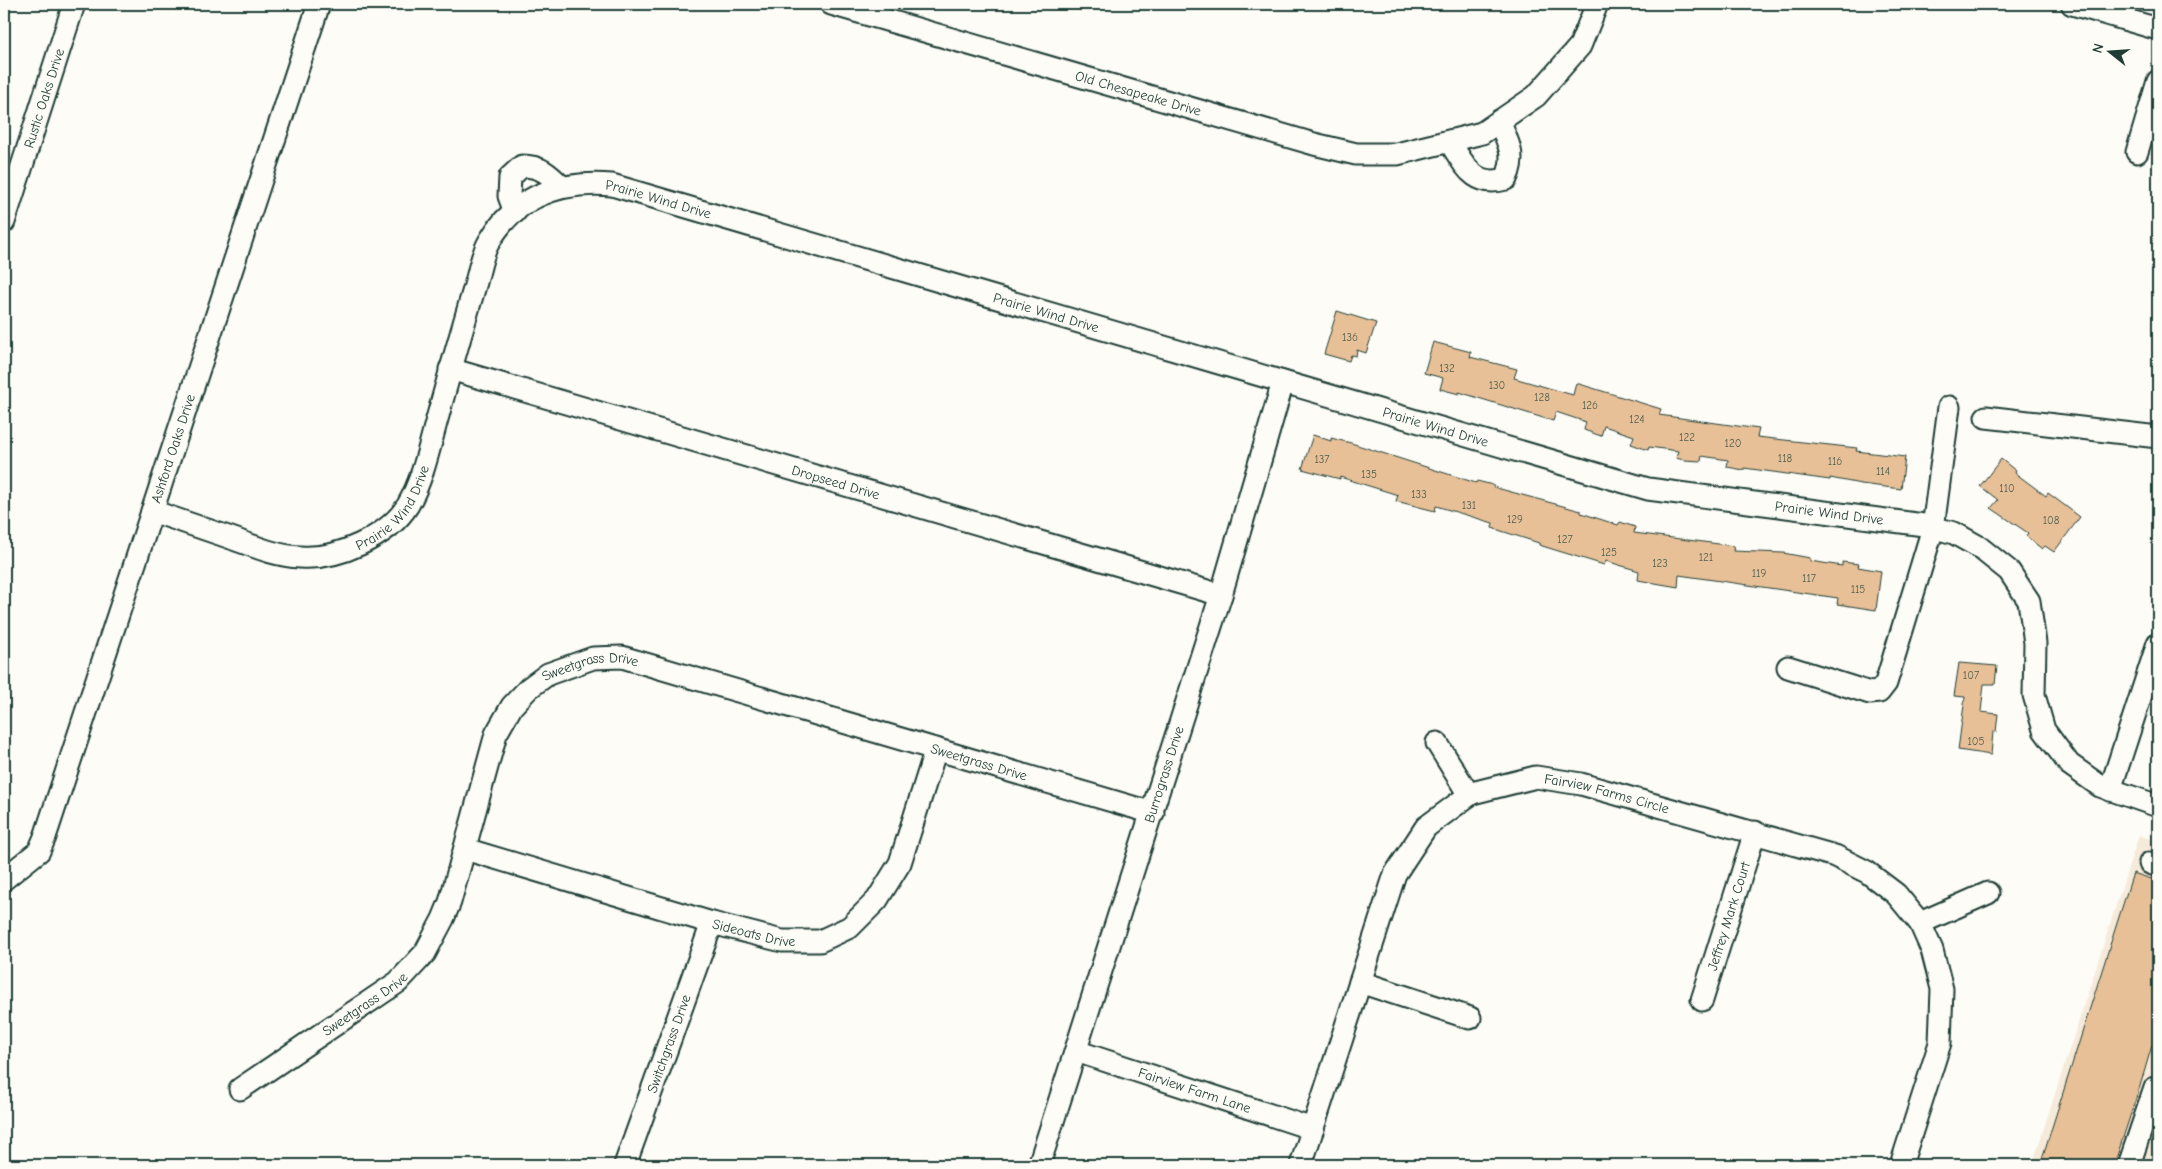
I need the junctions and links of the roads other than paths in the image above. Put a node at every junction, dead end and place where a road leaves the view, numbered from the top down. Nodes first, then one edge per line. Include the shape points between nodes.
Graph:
1 (74, 4) edge
2 (319, 4) edge
3 (831, 4) edge
4 (1597, 4) edge
5 (2072, 4) edge
6 (2158, 29) edge
7 (2158, 81) edge
8 (1499, 121) junction
9 (1449, 141) junction
10 (2138, 152) dead end
11 (9, 186) edge
12 (562, 186) junction
13 (515, 212) junction
14 (4, 222) edge
15 (450, 369) junction
16 (1284, 382) junction
17 (1949, 407) dead end
18 (1986, 417) dead end
19 (2158, 437) edge
20 (152, 511) junction
21 (1933, 528) junction
22 (1222, 595) junction
23 (2157, 648) edge
24 (1788, 667) dead end
25 (1437, 743) dead end
26 (936, 749) junction
27 (2110, 790) junction
28 (1469, 795) junction
29 (2158, 806) edge
30 (1153, 813) junction
31 (1755, 832) junction
32 (465, 848) junction
33 (4, 879) edge
34 (1988, 893) dead end
35 (712, 923) junction
36 (1920, 923) junction
37 (1360, 982) junction
38 (1702, 1000) dead end
39 (1470, 1018) dead end
40 (1076, 1051) junction
41 (2157, 1085) edge
42 (240, 1090) dead end
43 (1312, 1129) junction
44 (625, 1165) edge
45 (1039, 1165) edge
46 (1301, 1165) edge
47 (1901, 1165) edge
48 (2129, 1165) edge

1 - 11 street, Rustic Oaks Drive
2 - 20 street, Ashford Oaks Drive
3 - 9 street, Old Chesapeake Drive via 1356,154 1396,154
4 - 8 street, Old Chesapeake Drive via 1580,46 1536,96
5 - 6 street
7 - 10 street
8 - 9 street, Old Chesapeake Drive via 1482,133
8 - 9 street via 1512,155 1512,167 1506,179 1486,181 1474,176
11 - 14 street, Rustic Oaks Drive
12 - 13 street, Prairie Wind Drive via 535,198
12 - 13 street via 535,166 522,166 510,177 509,196
12 - 16 street, Prairie Wind Drive via 612,185
13 - 15 street, Prairie Wind Drive via 488,243
15 - 20 street, Prairie Wind Drive via 420,481 407,506 389,526 359,546 329,556 300,557 270,552
15 - 22 street, Dropseed Drive
16 - 21 street, Prairie Wind Drive via 1648,489
16 - 22 street, Burrograss Drive
17 - 21 street
18 - 19 street
20 - 33 street, Ashford Oaks Drive via 45,837 39,851
21 - 24 street via 1886,684 1879,692
21 - 27 street, Prairie Wind Drive via 1954,533 1980,547 2009,571 2029,601 2035,642 2034,696 2044,730 2069,764
22 - 30 street, Burrograss Drive
23 - 27 street
25 - 28 street
26 - 30 street, Sweetgrass Drive
26 - 32 street, Sweetgrass Drive via 622,657 593,658 548,674 512,706 496,734
26 - 35 street, Sideoats Drive via 900,863 878,900 850,927 820,940 782,941
27 - 29 street, Prairie Wind Drive
28 - 31 street, Fairview Farms Circle via 1536,777 1581,784
28 - 37 street, Fairview Farms Circle via 1426,827 1395,874
30 - 40 street, Burrograss Drive
31 - 36 street, Fairview Farms Circle via 1835,856 1866,872 1896,894
31 - 38 street, Jeffrey Mark Court
32 - 35 street, Sideoats Drive
32 - 42 street, Sweetgrass Drive via 443,919 425,952 398,982
34 - 36 street
35 - 44 street, Switchgrass Drive
36 - 47 street, Fairview Farms Circle via 1932,950 1942,989 1940,1043
37 - 39 street
37 - 43 street, Fairview Farms Circle
40 - 43 street, Fairview Farm Lane
40 - 45 street, Burrograss Drive
41 - 48 street
43 - 46 street, Fairview Farms Circle

